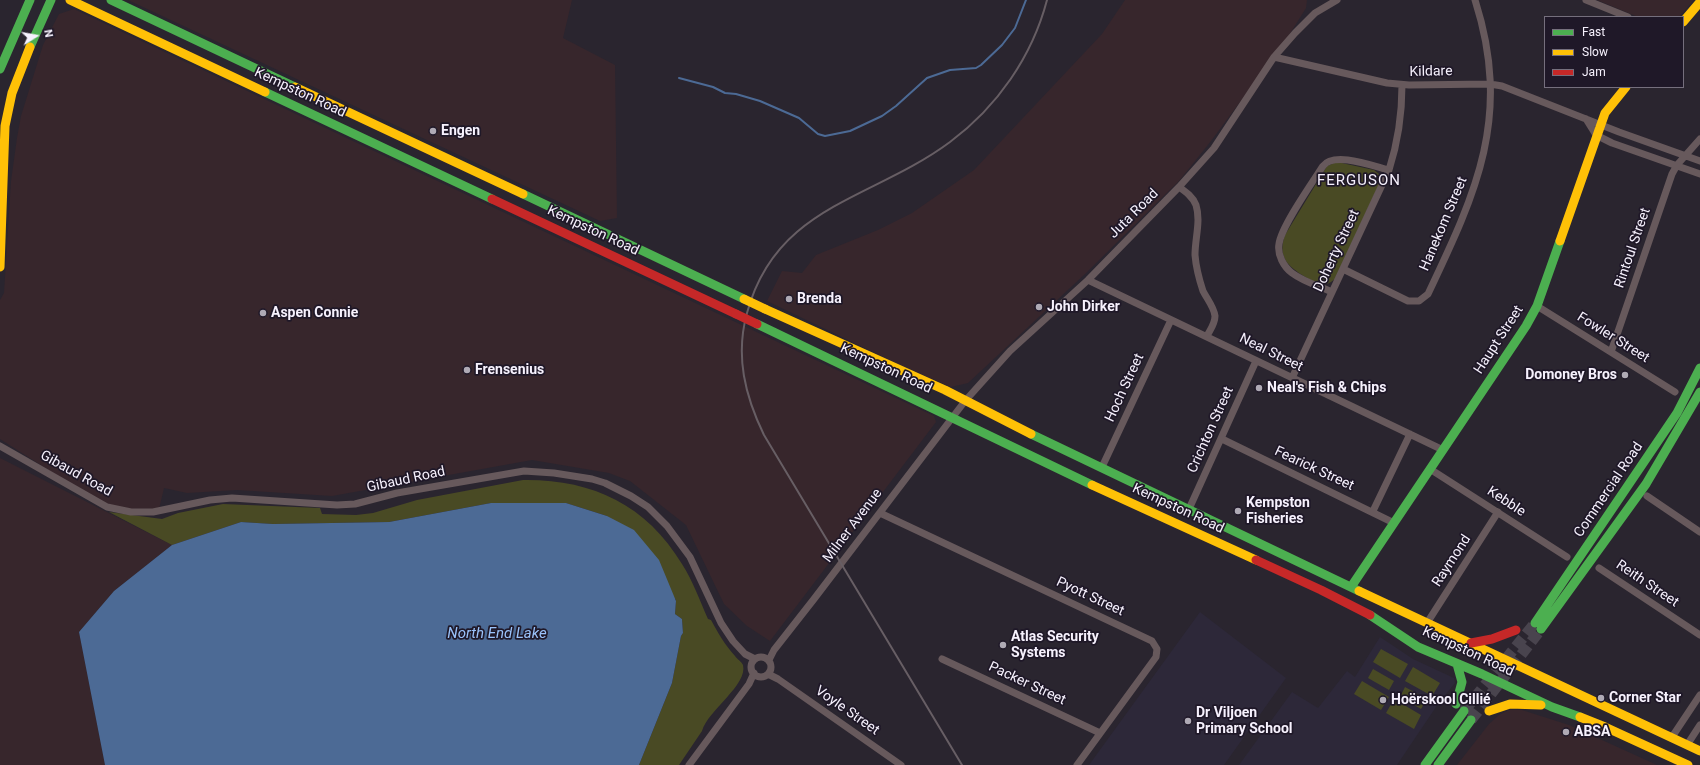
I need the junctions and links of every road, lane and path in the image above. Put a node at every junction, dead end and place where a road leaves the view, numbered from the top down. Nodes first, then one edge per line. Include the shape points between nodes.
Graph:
1 (23, 0) edge
2 (30, 0) edge
3 (51, 0) edge
4 (70, 0) edge
5 (112, 0) edge
6 (1337, 0) edge
7 (1475, 0) edge
8 (1586, 0) edge
9 (1700, 2) edge
10 (1626, 16) edge
11 (1684, 21) edge
12 (12, 38) junction
13 (1274, 57) junction
14 (0, 69) edge
15 (1490, 84) junction
16 (1402, 85) junction
17 (1625, 88) edge
18 (1586, 118) junction
19 (1601, 124) junction
20 (1596, 135) junction
21 (1700, 139) edge
22 (1685, 156) junction
23 (1700, 161) edge
24 (1677, 165) junction
25 (1389, 170) junction
26 (1700, 174) edge
27 (1179, 187) junction
28 (0, 267) edge
29 (1343, 269) junction
30 (1088, 280) junction
31 (1332, 292) junction
32 (1537, 306) junction
33 (1171, 320) junction
34 (1207, 336) junction
35 (1611, 352) junction
36 (1256, 361) junction
37 (1700, 368) edge
38 (1292, 378) junction
39 (1675, 392) dead end
40 (1700, 392) edge
41 (965, 401) junction
42 (952, 416) junction
43 (1410, 434) junction
44 (1222, 439) junction
45 (0, 446) edge
46 (1443, 450) junction
47 (1102, 467) junction
48 (1430, 469) junction
49 (1647, 496) dead end
50 (1189, 509) junction
51 (1373, 511) junction
52 (1498, 512) junction
53 (880, 513) junction
54 (1394, 522) junction
55 (1700, 532) edge
56 (1567, 557) dead end
57 (1599, 568) dead end
58 (1351, 587) junction
59 (1427, 623) junction
60 (1516, 630) dead end
61 (1700, 635) edge
62 (1471, 643) junction
63 (766, 659) junction
64 (942, 659) dead end
65 (754, 662) junction
66 (1458, 664) junction
67 (769, 672) junction
68 (756, 674) junction
69 (1700, 695) edge
70 (1456, 704) dead end
71 (1552, 707) junction
72 (1464, 711) tunnel mouth
73 (1489, 711) dead end
74 (1471, 720) tunnel mouth
75 (1700, 725) edge
76 (1100, 733) junction
77 (1672, 737) junction
78 (1687, 745) junction
79 (1700, 751) edge
80 (689, 765) edge
81 (901, 765) edge
82 (1077, 765) edge
83 (1425, 765) edge
84 (1438, 765) edge
85 (1688, 765) edge

1 - 12 main road via 12,26
2 - 12 main road
3 - 28 main road via 20,69 5,125 1,154
4 - 42 main road, Kempston Road, bridge
5 - 41 main road, Kempston Road, bridge
6 - 13 street, Juta Road via 1315,13
7 - 15 street, Hanekom Street via 1487,54
8 - 10 street
9 - 11 main road
12 - 14 main road
13 - 16 street, Kildare via 1346,75
13 - 27 street, Juta Road via 1214,148
15 - 16 street, Kildare
15 - 18 street, Kildare via 1502,86
15 - 29 street, Hanekom Street via 1487,138 1476,186 1428,294 1419,301 1408,301
16 - 25 street, Doherty Street via 1401,123
17 - 19 main road, Haupt Street via 1605,113
18 - 19 street, Kildare
18 - 20 street
19 - 20 main road, Haupt Street
19 - 22 street, Kildare
20 - 24 street
20 - 32 main road, Haupt Street
21 - 22 street, Rintoul Street
22 - 23 street, Kildare
22 - 24 street, Rintoul Street
24 - 26 street
24 - 35 street, Rintoul Street
25 - 29 street, Doherty Street
25 - 31 street via 1339,159 1328,161 1322,166 1281,234 1278,249 1288,270
27 - 30 street, Juta Road
27 - 34 street via 1193,200 1197,212 1196,267 1215,315
29 - 31 street, Doherty Street
30 - 33 street, Neal Street
30 - 41 street, Juta Road via 1010,351
31 - 38 street, Doherty Street
32 - 35 street, Fowler Street
32 - 46 main road, Haupt Street
33 - 34 street, Neal Street
33 - 47 street, Hoch Street
34 - 36 street, Neal Street
35 - 39 street, Fowler Street
36 - 38 street, Neal Street
36 - 44 street, Crichton Street
37 - 40 main road, Commercial Road via 1677,413 1538,626 1604,542 1663,456
38 - 43 street, Neal Street
41 - 42 street, Juta Road
41 - 47 main road, Kempston Road
42 - 53 street, Milner Avenue
42 - 66 main road, Kempston Road via 1093,485 1321,590 1379,620 1418,647
43 - 46 street, Neal Street
43 - 51 street
44 - 50 street, Crichton Street
44 - 51 street, Fearick Street
45 - 65 street, Gibaud Road via 107,507 136,512 153,512 232,498 355,504 399,493 518,472 554,473 592,479 631,496 648,507 667,526 690,557 721,623 733,642
46 - 48 main road, Haupt Street
47 - 50 main road, Kempston Road
48 - 52 street, Kebble
48 - 54 main road, Haupt Street
49 - 55 street
50 - 58 main road, Kempston Road
51 - 54 street, Fearick Street
52 - 56 street, Kebble
52 - 59 street, Raymond
53 - 63 street, Milner Avenue
53 - 76 street, Pyott Street via 1152,641 1157,649 1156,657
54 - 58 main road, Haupt Street
57 - 61 street, Reith Street
58 - 59 main road, Kempston Road
59 - 62 main road, Kempston Road
60 - 62 main road
62 - 77 main road, Kempston Road
63 - 65 street
63 - 67 street
64 - 76 street, Packer Street
65 - 68 street, Gibaud Road
66 - 70 main road via 1462,682
66 - 71 main road, Kempston Road
67 - 68 street
67 - 81 street, Voyle Street
68 - 80 street
69 - 77 street
71 - 73 main road via 1521,703 1503,705
71 - 85 main road, Kempston Road via 1604,727
72 - 83 main road
74 - 84 main road
75 - 78 street
76 - 82 street, Pyott Street
77 - 78 main road, Kempston Road
78 - 79 main road, Kempston Road

